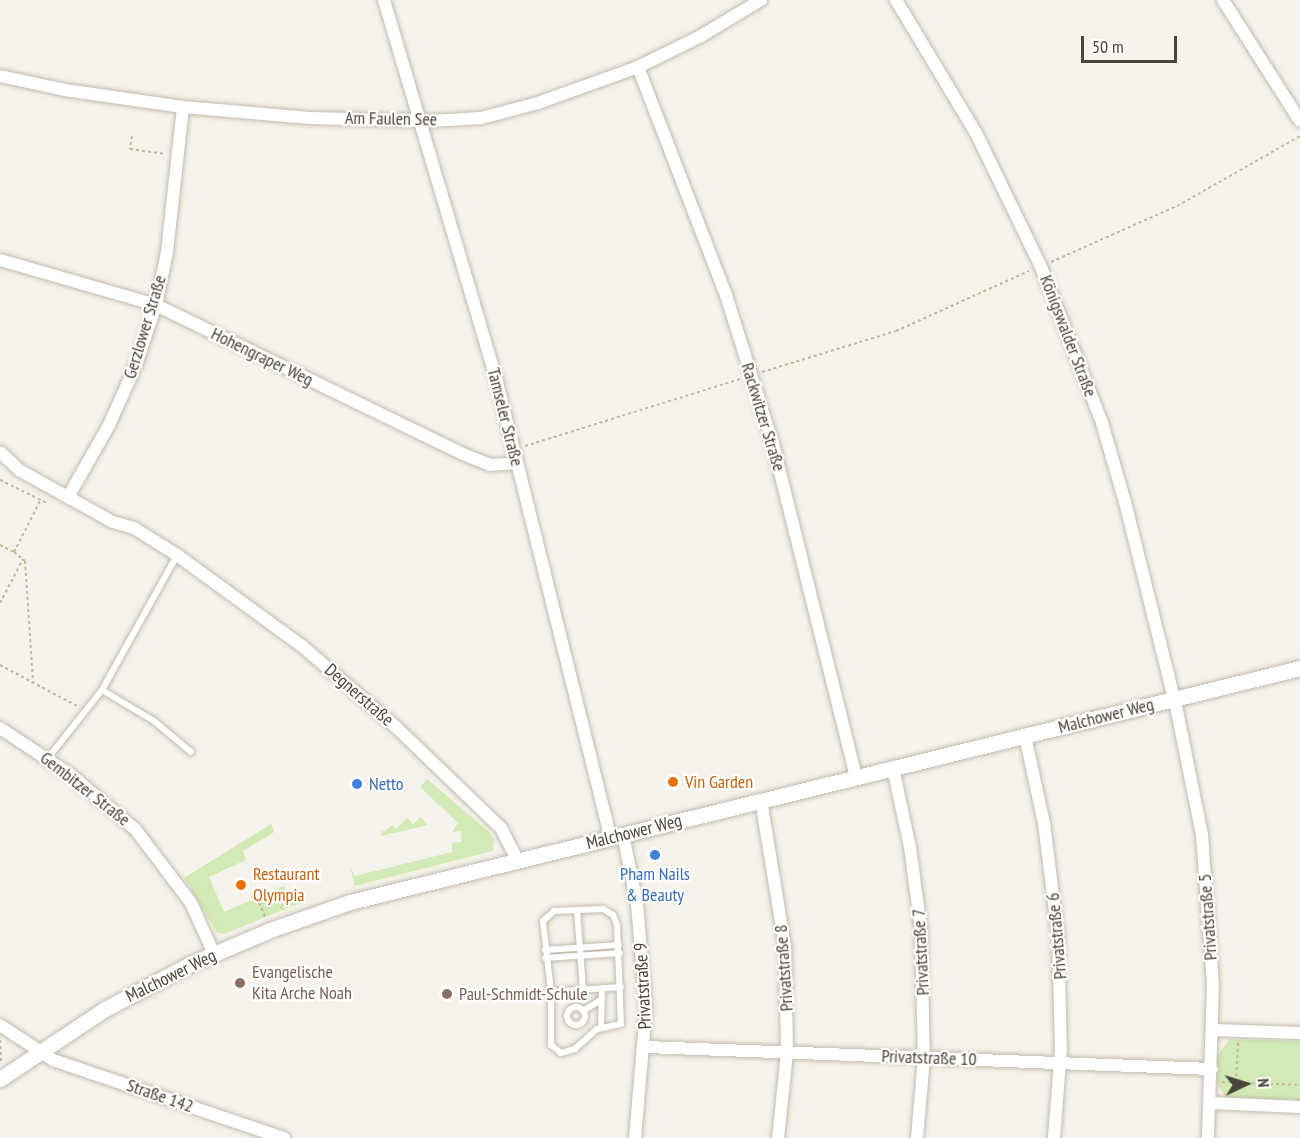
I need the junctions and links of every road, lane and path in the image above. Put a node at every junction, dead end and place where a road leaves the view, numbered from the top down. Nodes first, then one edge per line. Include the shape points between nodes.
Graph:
1 (384, 0) edge
2 (760, 0) edge
3 (896, 0) edge
4 (1223, 0) edge
5 (638, 67) junction
6 (0, 76) edge
7 (183, 107) junction
8 (418, 121) junction
9 (1300, 121) edge
10 (132, 136) dead end
11 (1300, 136) edge
12 (177, 156) junction
13 (0, 260) edge
14 (1041, 267) junction
15 (156, 305) junction
16 (751, 376) junction
17 (513, 450) junction
18 (0, 452) edge
19 (517, 463) junction
20 (0, 480) edge
21 (68, 497) junction
22 (40, 501) junction
23 (47, 503) dead end
24 (0, 545) edge
25 (14, 552) junction
26 (177, 555) junction
27 (23, 560) junction
28 (0, 603) edge
29 (0, 665) edge
30 (1300, 668) edge
31 (33, 680) junction
32 (102, 690) junction
33 (1174, 699) junction
34 (86, 711) junction
35 (0, 728) edge
36 (1025, 736) junction
37 (191, 752) dead end
38 (48, 758) junction
39 (893, 768) junction
40 (856, 777) junction
41 (761, 800) junction
42 (617, 836) junction
43 (517, 860) junction
44 (257, 897) dead end
45 (577, 910) junction
46 (269, 921) dead end
47 (619, 945) junction
48 (579, 948) junction
49 (545, 950) junction
50 (620, 953) junction
51 (214, 954) junction
52 (580, 956) junction
53 (545, 958) junction
54 (621, 987) junction
55 (602, 988) junction
56 (583, 989) junction
57 (551, 992) junction
58 (602, 999) junction
59 (584, 1011) junction
60 (552, 1017) junction
61 (567, 1017) junction
62 (582, 1023) junction
63 (0, 1025) edge
64 (601, 1028) junction
65 (1213, 1030) junction
66 (1238, 1031) junction
67 (592, 1032) junction
68 (1300, 1033) edge
69 (0, 1036) edge
70 (646, 1047) junction
71 (37, 1052) junction
72 (787, 1053) junction
73 (924, 1058) junction
74 (1, 1062) edge
75 (1061, 1063) junction
76 (1212, 1069) junction
77 (0, 1079) edge
78 (1219, 1082) dead end
79 (1236, 1082) junction
80 (1300, 1085) edge
81 (1211, 1103) junction
82 (1300, 1107) edge
83 (284, 1138) edge
84 (635, 1138) edge
85 (778, 1138) edge
86 (917, 1138) edge
87 (1054, 1138) edge
88 (1208, 1138) edge

1 - 8 street, Tamseler Straße
2 - 5 street, Am Faulen See via 701,36
3 - 14 street, Königswalder Straße via 976,133
4 - 9 street
5 - 8 street, Am Faulen See via 507,112
5 - 16 street, Rackwitzer Straße via 695,208
6 - 7 street, Am Faulen See
7 - 8 street, Am Faulen See via 310,118
7 - 12 street, Gerzlower Straße
8 - 17 street, Tamseler Straße
10 - 12 path via 130,149
11 - 14 path via 1178,206
12 - 15 street, Gerzlower Straße via 167,252
13 - 15 street, Hohengraper Weg
14 - 16 path via 896,331
14 - 33 street, Königswalder Straße via 1102,423
15 - 19 street, Hohengraper Weg via 463,454 490,465
15 - 21 street, Gerzlower Straße via 136,365 109,425
16 - 17 path
16 - 40 street, Rackwitzer Straße via 773,444
17 - 19 street, Tamseler Straße
18 - 21 street, Degnerstraße via 19,470
19 - 42 street, Tamseler Straße
20 - 22 path
21 - 26 street, Degnerstraße via 113,522 134,528
22 - 23 path
22 - 25 path
24 - 25 path
25 - 27 path
26 - 32 lane
26 - 43 street, Degnerstraße via 302,646 376,709 501,828
27 - 28 path
27 - 31 path
29 - 31 path
30 - 33 street, Malchower Weg
31 - 34 path
32 - 34 lane
32 - 37 lane via 154,721
33 - 36 street, Malchower Weg
33 - 65 street, Privatstraße 5 via 1202,835 1211,939
34 - 38 lane
35 - 38 street, Gembitzer Straße
36 - 39 street, Malchower Weg
36 - 75 street, Privatstraße 6 via 1044,823 1056,910
38 - 51 street, Gembitzer Straße via 135,830 191,903
39 - 40 street, Malchower Weg
39 - 73 street, Privatstraße 7 via 917,889
40 - 41 street, Malchower Weg
41 - 42 street, Malchower Weg
41 - 72 street, Privatstraße 8 via 785,946
42 - 43 street, Malchower Weg
42 - 70 street, Privatstraße 9 via 643,955
43 - 51 street, Malchower Weg via 343,904
44 - 46 path
45 - 47 lane via 609,911 616,919
45 - 48 lane
45 - 49 lane via 554,911 546,916
47 - 48 lane
47 - 50 lane
48 - 49 lane
48 - 52 lane
49 - 53 lane
50 - 52 lane
50 - 54 lane
51 - 71 street, Malchower Weg via 105,1009
52 - 53 lane
52 - 56 lane
53 - 57 lane
54 - 55 lane
54 - 64 lane via 621,1024
55 - 56 lane
55 - 58 lane
56 - 57 lane
57 - 60 lane
58 - 59 lane
58 - 64 lane
59 - 61 lane via 573,1008
59 - 62 lane
60 - 61 lane
60 - 67 lane via 551,1046 561,1053 575,1049
61 - 62 lane via 573,1025
62 - 67 lane
63 - 71 street, Straße 142
64 - 67 lane
65 - 66 street
65 - 76 street, Privatstraße 5
66 - 68 street
66 - 79 path
69 - 74 path
70 - 72 street, Privatstraße 10
70 - 84 street, Privatstraße 9
71 - 77 street, Malchower Weg
71 - 83 street, Straße 142
72 - 73 street, Privatstraße 10
72 - 85 street, Privatstraße 8
73 - 75 street, Privatstraße 10
73 - 86 street, Privatstraße 7
75 - 76 street, Privatstraße 10
75 - 87 street, Privatstraße 6
76 - 81 street, Privatstraße 5
78 - 79 path
79 - 80 path
81 - 82 street
81 - 88 street, Privatstraße 5

